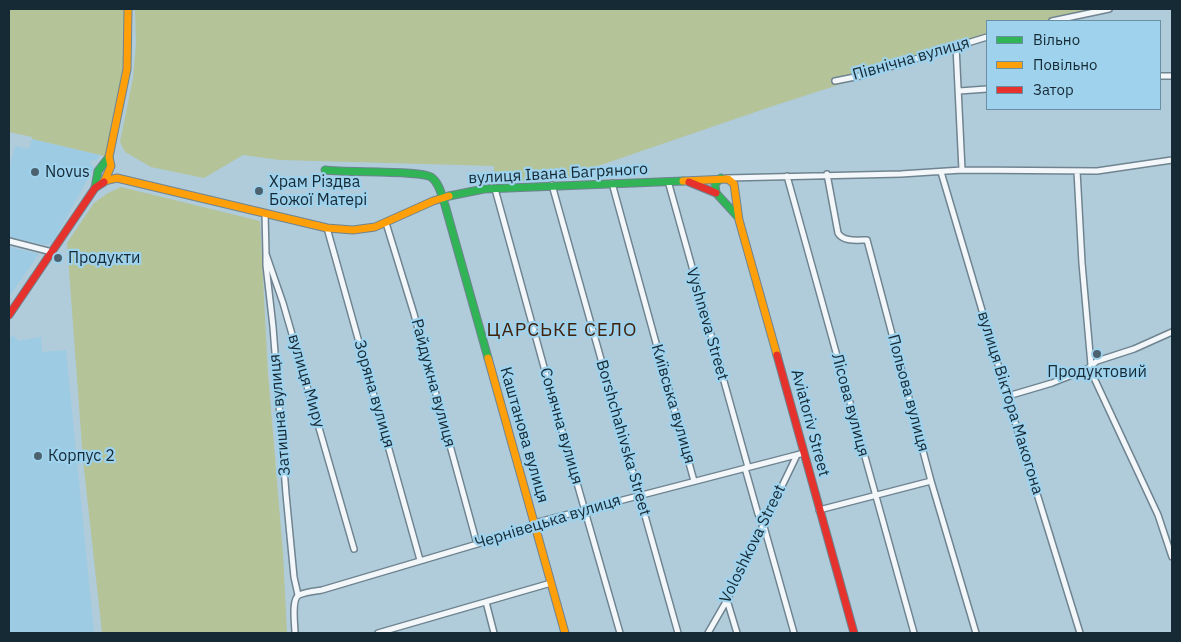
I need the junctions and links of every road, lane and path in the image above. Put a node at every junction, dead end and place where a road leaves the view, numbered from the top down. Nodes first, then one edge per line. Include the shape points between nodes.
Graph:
1 (128, 9) edge
2 (1109, 9) edge
3 (1057, 20) edge
4 (986, 37) edge
5 (956, 46) junction
6 (835, 80) dead end
7 (986, 89) edge
8 (959, 91) junction
9 (108, 156) junction
10 (1172, 160) edge
11 (102, 163) junction
12 (110, 167) junction
13 (325, 170) dead end
14 (962, 170) junction
15 (1076, 171) junction
16 (941, 172) junction
17 (827, 174) junction
18 (787, 176) junction
19 (750, 177) junction
20 (117, 178) junction
21 (723, 178) junction
22 (94, 179) junction
23 (684, 180) junction
24 (668, 181) junction
25 (104, 182) junction
26 (612, 183) junction
27 (552, 185) junction
28 (95, 188) junction
29 (495, 189) junction
30 (734, 190) junction
31 (717, 194) junction
32 (442, 198) junction
33 (265, 213) junction
34 (739, 220) junction
35 (386, 223) junction
36 (327, 228) junction
37 (9, 241) edge
38 (52, 252) junction
39 (266, 254) junction
40 (9, 315) edge
41 (1172, 332) edge
42 (1091, 365) junction
43 (1008, 396) junction
44 (801, 454) junction
45 (746, 467) junction
46 (694, 481) junction
47 (931, 481) junction
48 (638, 496) junction
49 (874, 496) junction
50 (585, 510) junction
51 (819, 510) junction
52 (534, 523) junction
53 (763, 523) junction
54 (477, 544) junction
55 (354, 549) dead end
56 (1172, 557) edge
57 (420, 560) junction
58 (551, 583) junction
59 (298, 595) junction
60 (727, 600) junction
61 (486, 602) junction
62 (295, 633) edge
63 (378, 633) edge
64 (494, 633) edge
65 (565, 633) edge
66 (620, 633) edge
67 (678, 633) edge
68 (708, 633) edge
69 (737, 633) edge
70 (794, 633) edge
71 (854, 633) edge
72 (914, 633) edge
73 (976, 633) edge
74 (1080, 633) edge

1 - 9 main road via 127,69
2 - 3 street
4 - 5 street, Північна вулиця
5 - 6 street, Північна вулиця via 860,76
5 - 8 street
7 - 8 street
8 - 14 street
9 - 11 main road
9 - 12 main road
10 - 15 street, вулиця Івана Багряного
11 - 12 main road via 109,163
11 - 22 main road
12 - 20 main road
12 - 25 main road
13 - 32 main road, Каштанова вулиця via 359,174 427,174 432,177
14 - 15 street, вулиця Івана Багряного
14 - 16 street, вулиця Івана Багряного
15 - 42 street
16 - 17 street, вулиця Івана Багряного
16 - 43 street, вулиця Віктора Макогона
17 - 18 street, вулиця Івана Багряного
17 - 47 street, Польова вулиця via 840,236 867,240
18 - 19 street, вулиця Івана Багряного
18 - 49 street, Лісова вулиця
19 - 21 street, вулиця Івана Багряного
19 - 30 street via 738,183
20 - 25 main road
20 - 33 main road, вулиця Івана Багряного
21 - 23 main road, вулиця Івана Багряного
21 - 30 main road via 731,181
21 - 31 main road via 715,184
22 - 25 main road
22 - 28 main road
23 - 24 main road, вулиця Івана Багряного
23 - 31 main road, вулиця Івана Багряного
24 - 26 main road, вулиця Івана Багряного
24 - 45 street, Vyshneva Street
25 - 28 main road
26 - 27 main road, вулиця Івана Багряного
26 - 46 street, Київська вулиця
27 - 29 main road, вулиця Івана Багряного
27 - 48 street, Borshchahivska Street
28 - 38 main road
29 - 32 main road, вулиця Івана Багряного
29 - 50 street, Сонячна вулиця
30 - 31 main road via 727,198
30 - 34 main road, Aviatoriv Street
31 - 34 main road, Aviatoriv Street
32 - 35 main road, вулиця Івана Багряного
32 - 52 main road, Каштанова вулиця
33 - 36 main road, вулиця Івана Багряного
33 - 39 street, вулиця Миру
34 - 44 main road, Aviatoriv Street
35 - 36 main road, вулиця Івана Багряного via 353,230
35 - 54 street, Райдужна вулиця
36 - 57 street, Зоряна вулиця
37 - 38 street
38 - 40 main road
39 - 55 street, вулиця Миру
39 - 59 street, Затишна вулиця
41 - 42 street
42 - 43 street via 1052,383
42 - 56 street via 1158,515
43 - 74 street, вулиця Віктора Макогона
44 - 45 street, Чернівецька вулиця
44 - 51 main road, Aviatoriv Street
44 - 53 street, Voloshkova Street
45 - 46 street, Чернівецька вулиця
45 - 53 street, Vyshneva Street
46 - 48 street, Чернівецька вулиця
47 - 49 street
47 - 73 street, Польова вулиця
48 - 50 street, Чернівецька вулиця
48 - 67 street, Borshchahivska Street
49 - 51 street
49 - 72 street, Лісова вулиця
50 - 52 street, Чернівецька вулиця
50 - 66 street, Сонячна вулиця
51 - 71 main road, Aviatoriv Street
52 - 54 street, Чернівецька вулиця via 528,529
52 - 58 main road, Каштанова вулиця
53 - 60 street, Voloshkova Street
53 - 70 street, Vyshneva Street
54 - 57 street, Чернівецька вулиця
57 - 59 street, Чернівецька вулиця
58 - 61 street
58 - 65 main road, Каштанова вулиця
59 - 62 street via 294,599
60 - 68 street, Voloshkova Street
60 - 69 street
61 - 63 street
61 - 64 street

